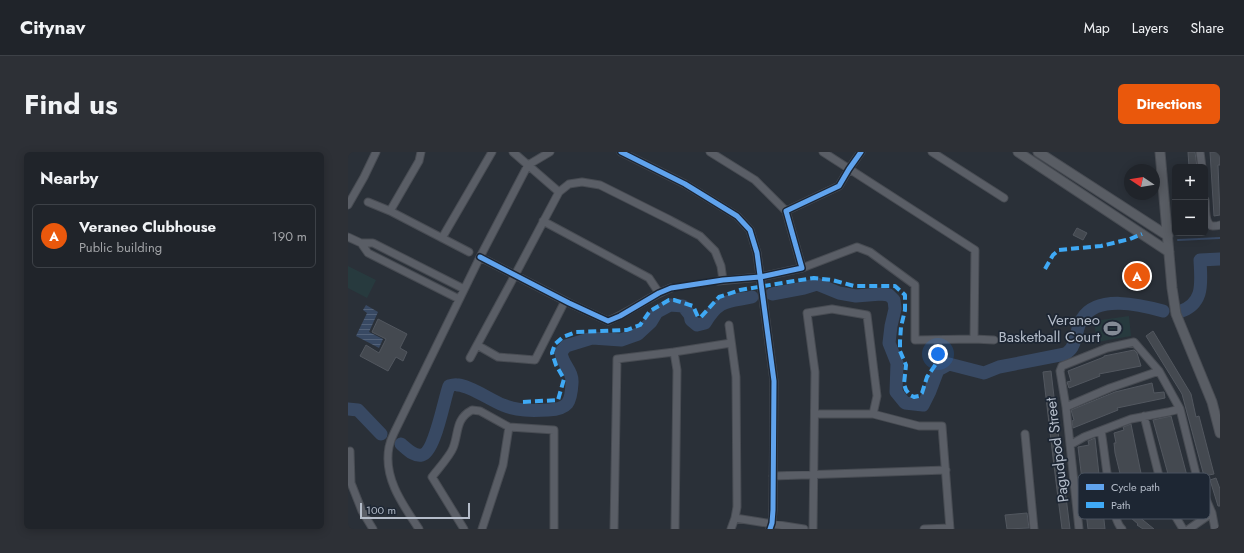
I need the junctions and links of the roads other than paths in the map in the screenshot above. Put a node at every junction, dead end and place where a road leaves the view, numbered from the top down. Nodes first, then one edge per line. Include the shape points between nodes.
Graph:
1 (376, 152) edge
2 (421, 152) edge
3 (492, 152) edge
4 (513, 152) edge
5 (550, 152) edge
6 (621, 152) edge
7 (710, 152) edge
8 (823, 152) edge
9 (861, 152) edge
10 (932, 152) edge
11 (1018, 152) edge
12 (1038, 152) edge
13 (1160, 152) edge
14 (1200, 152) edge
15 (1202, 164) edge
16 (528, 165) junction
17 (849, 169) junction
18 (559, 192) junction
19 (1004, 198) dead end
20 (368, 202) dead end
21 (348, 205) edge
22 (390, 211) junction
23 (786, 211) junction
24 (543, 221) junction
25 (1208, 222) edge
26 (1220, 225) edge
27 (1168, 236) junction
28 (348, 237) edge
29 (442, 238) junction
30 (362, 243) junction
31 (469, 252) dead end
32 (1169, 252) junction
33 (480, 257) junction
34 (802, 268) junction
35 (515, 275) junction
36 (760, 277) junction
37 (671, 288) tunnel mouth
38 (464, 289) junction
39 (659, 293) junction
40 (459, 299) junction
41 (565, 301) junction
42 (729, 325) dead end
43 (974, 339) junction
44 (994, 340) dead end
45 (731, 343) junction
46 (477, 346) junction
47 (674, 352) junction
48 (470, 358) dead end
49 (1158, 371) junction
50 (1066, 407) junction
51 (1180, 409) junction
52 (815, 414) junction
53 (873, 414) junction
54 (1144, 416) junction
55 (508, 427) junction
56 (1101, 431) junction
57 (1220, 433) edge
58 (1025, 434) dead end
59 (1070, 445) junction
60 (350, 451) dead end
61 (946, 470) junction
62 (1107, 473) edge
63 (1158, 473) edge
64 (1196, 473) edge
65 (814, 475) junction
66 (773, 476) junction
67 (349, 483) edge
68 (1210, 508) edge
69 (1212, 513) joint
70 (735, 518) junction
71 (1116, 519) edge
72 (1177, 519) edge
73 (1203, 519) edge
74 (771, 526) edge
75 (950, 528) edge
76 (373, 529) edge
77 (419, 529) edge
78 (464, 529) edge
79 (482, 529) edge
80 (554, 529) edge
81 (614, 529) edge
82 (675, 529) edge
83 (731, 529) edge
84 (804, 529) edge
85 (813, 529) edge
86 (924, 529) edge
87 (1034, 529) edge
88 (1079, 529) edge
89 (1122, 529) edge
90 (1183, 529) edge
91 (1189, 529) edge
92 (1215, 529) edge

1 - 21 street
2 - 22 street via 419,161
3 - 29 street
4 - 16 street
5 - 16 street
6 - 36 street via 685,184 737,216 750,230 757,253
7 - 23 street via 755,180
8 - 17 street
9 - 17 street
10 - 19 street
11 - 32 main road
12 - 27 main road
13 - 27 main road
14 - 15 street
16 - 18 street
16 - 33 street
17 - 23 street via 839,186
17 - 43 street via 975,250
18 - 24 street
18 - 36 street via 569,184 582,182 600,185 700,236 715,251 720,266 720,281
20 - 22 street
22 - 29 street
23 - 34 street
24 - 35 street
24 - 39 street via 649,278
25 - 26 street via 1213,226
27 - 32 main road
28 - 30 street
29 - 31 street
30 - 38 street via 373,243
30 - 40 street via 368,253
32 - 57 main road via 1176,314 1210,395
33 - 35 street
33 - 38 street
34 - 36 street
34 - 43 street via 857,247 870,252 915,285 915,340
35 - 41 street
35 - 46 street
36 - 66 street via 774,381
37 - 39 street
38 - 40 street
39 - 41 street via 608,321
40 - 77 street via 389,447 388,466 392,482
41 - 46 street via 535,360 498,357
42 - 45 street
43 - 44 street
45 - 47 street
45 - 70 street via 736,377
46 - 48 street
47 - 81 street via 617,359
47 - 82 street via 677,370
49 - 50 street
49 - 50 street, Pagudpod Street via 1134,342 1107,348 1062,366 1060,371
49 - 51 street
50 - 59 street, Pagudpod Street
51 - 54 street
51 - 64 street
52 - 53 street
52 - 53 street via 815,372 807,313 832,309 867,315 877,396
52 - 65 street
53 - 61 street via 919,426 942,426
54 - 56 street
54 - 63 street
55 - 78 street via 480,411 472,410 464,414 459,422 453,449 432,477
55 - 79 street via 503,465
55 - 80 street via 554,430
56 - 59 street
56 - 62 street
58 - 87 street
59 - 88 street, Pagudpod Street
60 - 67 street
61 - 65 street
61 - 75 street
65 - 66 street
65 - 85 street
66 - 74 street
67 - 76 street
68 - 69 street
69 - 92 street
70 - 74 street
70 - 83 street
71 - 89 street
72 - 90 street
73 - 91 street
74 - 84 street
75 - 86 street

